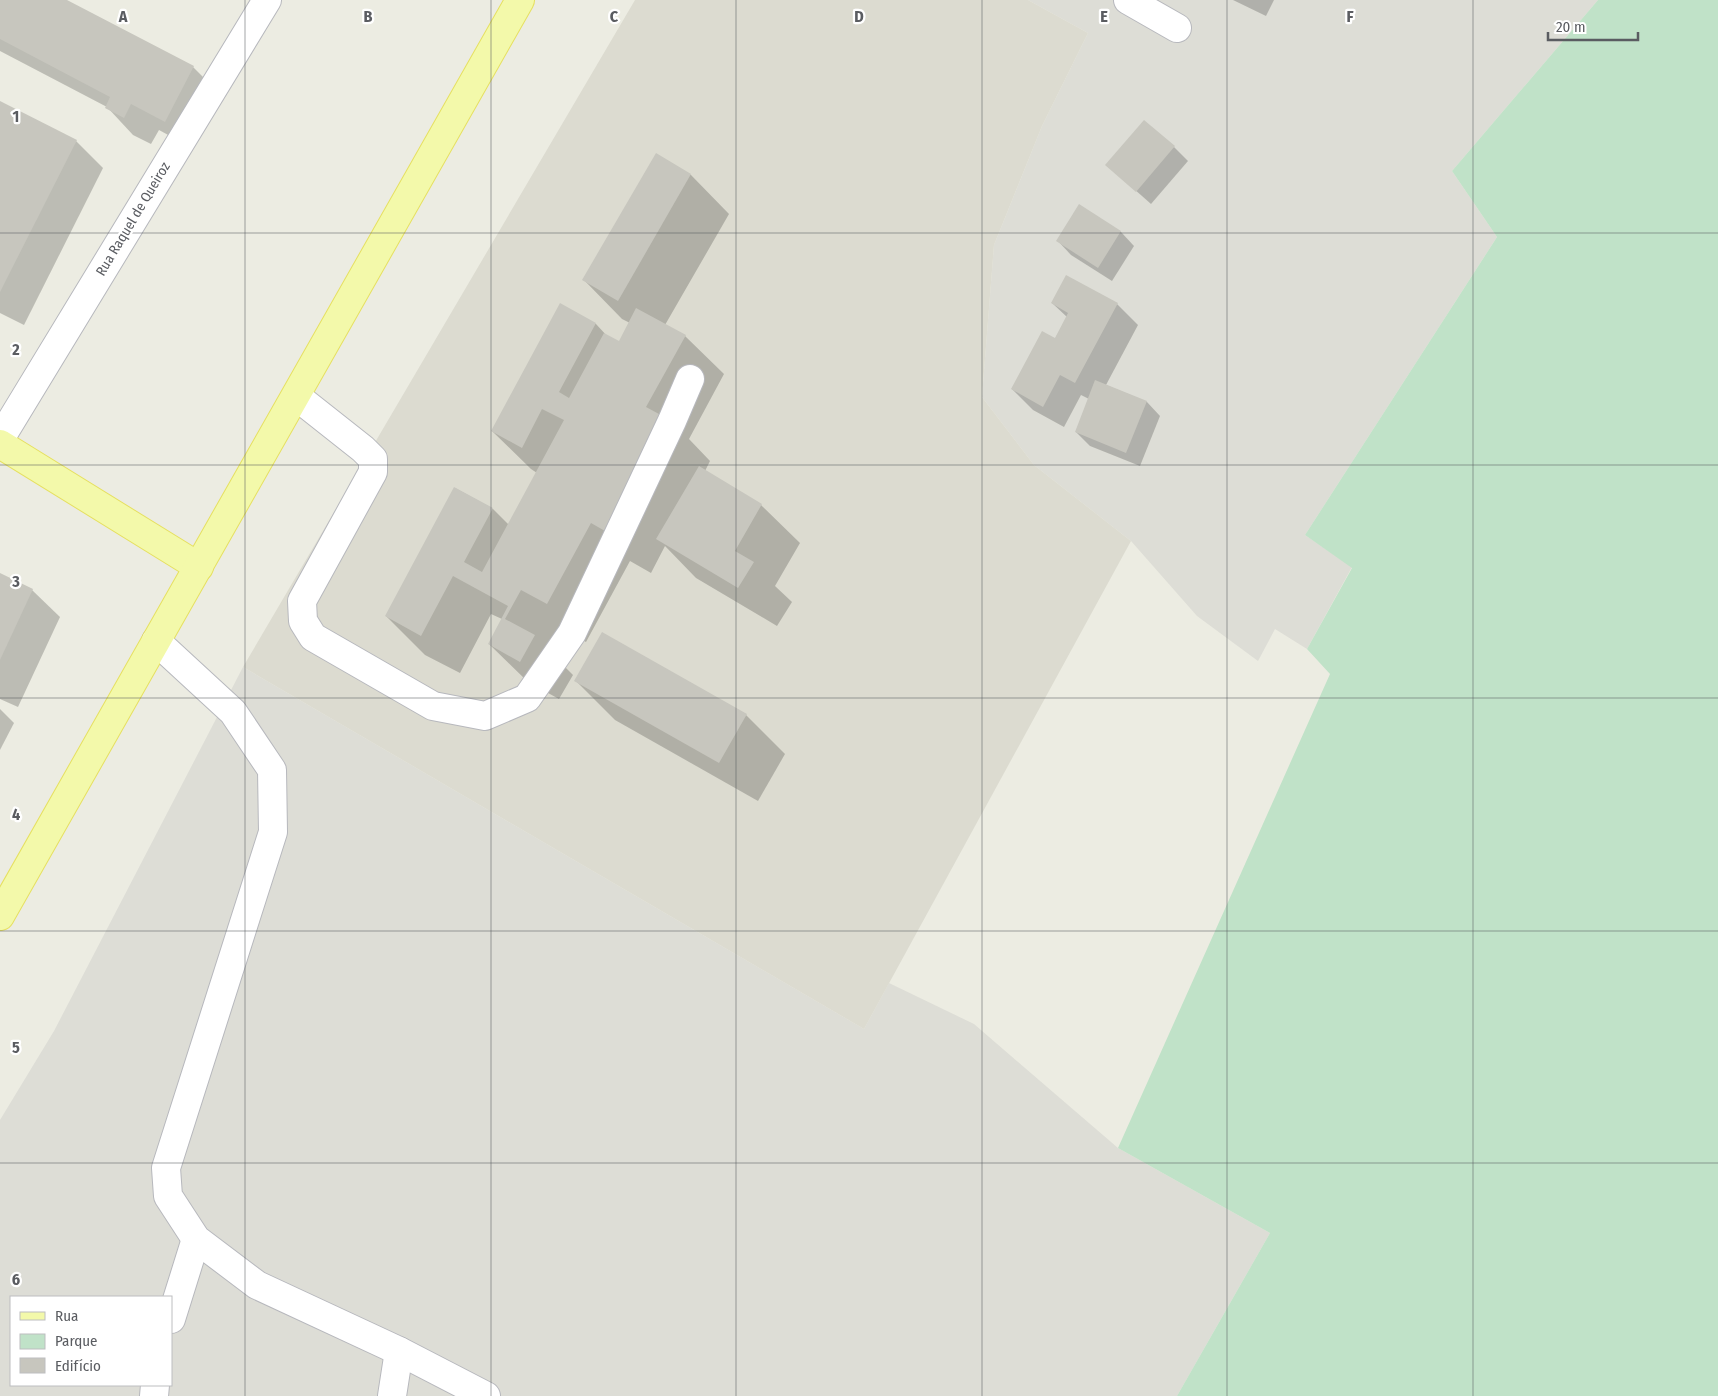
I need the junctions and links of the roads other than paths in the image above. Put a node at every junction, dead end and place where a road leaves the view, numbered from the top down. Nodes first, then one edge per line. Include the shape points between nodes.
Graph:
1 (267, 0) edge
2 (520, 0) edge
3 (1128, 0) edge
4 (1177, 28) dead end
5 (690, 379) dead end
6 (296, 396) junction
7 (0, 438) edge
8 (0, 444) edge
9 (199, 567) junction
10 (156, 641) junction
11 (0, 916) edge
12 (196, 1239) junction
13 (172, 1316) edge
14 (399, 1351) junction
15 (392, 1396) edge
16 (486, 1396) edge

1 - 7 street, Rua Raquel de Queiroz
2 - 6 main road
3 - 4 street
5 - 6 street via 572,633 527,698 485,716 433,706 313,637 303,621 302,601 373,472 373,459
6 - 9 main road
8 - 9 main road
9 - 10 main road
10 - 11 main road
10 - 12 street via 233,712 272,770 273,832 166,1168 168,1196
12 - 13 street
12 - 14 street via 257,1285
14 - 15 street
14 - 16 street

